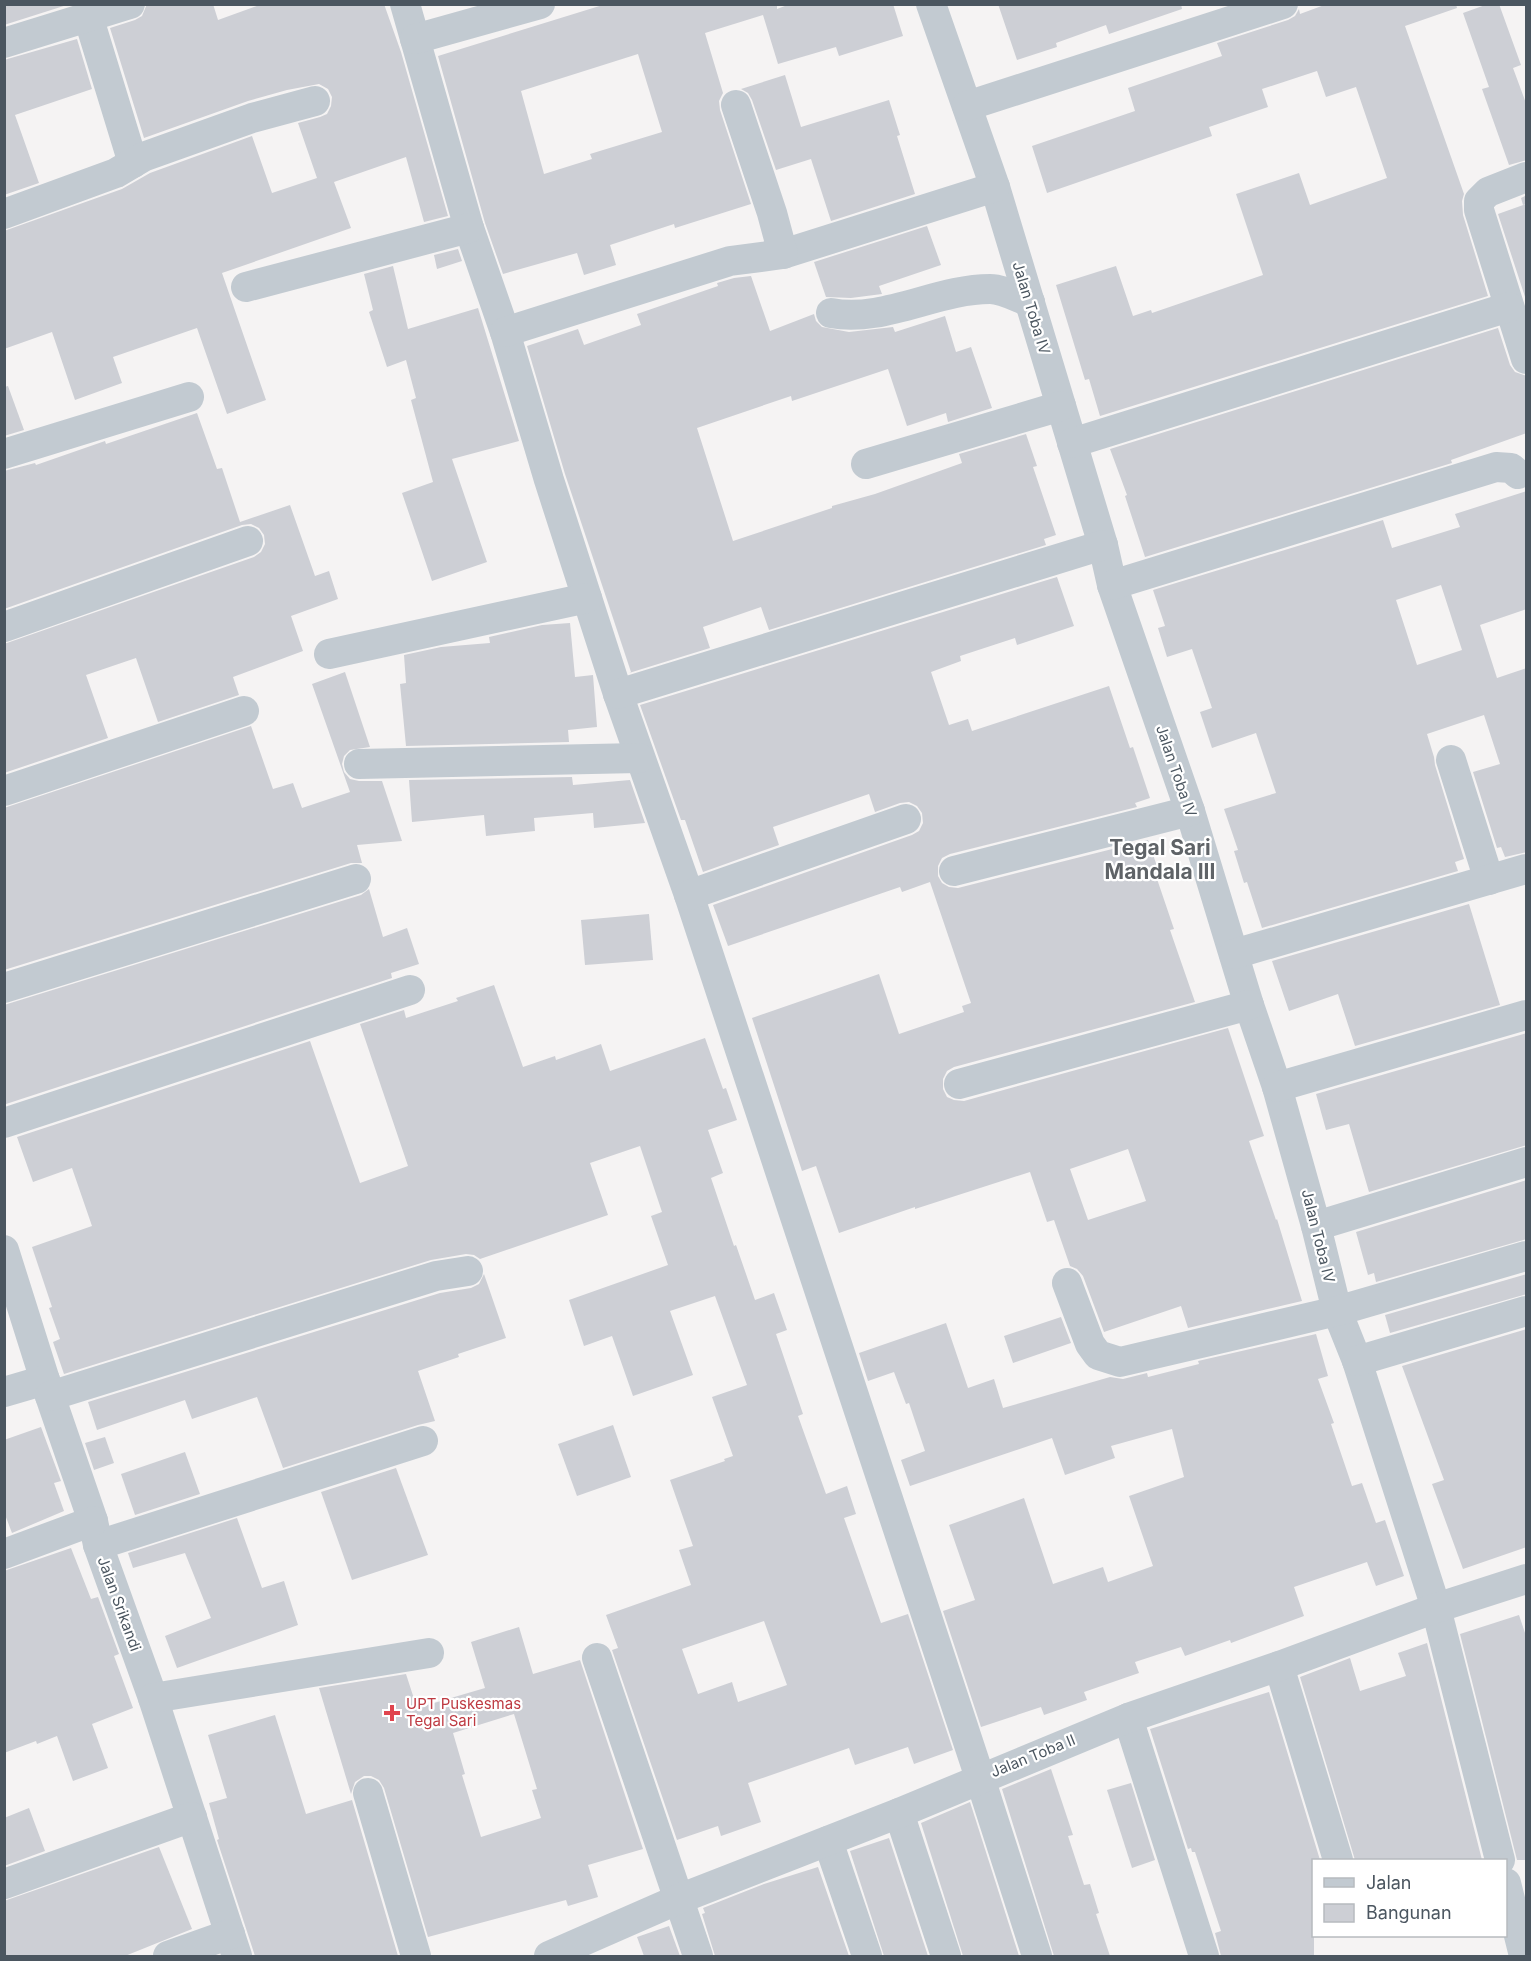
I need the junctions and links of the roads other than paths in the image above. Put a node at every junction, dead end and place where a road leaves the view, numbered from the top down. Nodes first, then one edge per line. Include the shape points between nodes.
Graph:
1 (130, 4) edge
2 (405, 4) edge
3 (540, 4) edge
4 (931, 4) edge
5 (1283, 4) edge
6 (80, 13) edge
7 (414, 39) junction
8 (4, 43) edge
9 (315, 101) dead end
10 (736, 105) dead end
11 (967, 106) junction
12 (133, 163) junction
13 (1527, 177) edge
14 (995, 187) junction
15 (4, 213) edge
16 (469, 228) junction
17 (783, 254) junction
18 (246, 287) dead end
19 (1030, 302) junction
20 (1509, 307) junction
21 (831, 313) dead end
22 (505, 332) junction
23 (1527, 359) edge
24 (189, 397) dead end
25 (1061, 406) junction
26 (1072, 443) junction
27 (4, 454) edge
28 (866, 464) dead end
29 (1518, 474) dead end
30 (248, 541) dead end
31 (1103, 545) junction
32 (1112, 585) junction
33 (587, 598) junction
34 (4, 627) edge
35 (329, 654) dead end
36 (618, 694) junction
37 (244, 711) dead end
38 (639, 758) junction
39 (1451, 760) dead end
40 (359, 764) dead end
41 (4, 791) edge
42 (1191, 811) junction
43 (906, 819) dead end
44 (1527, 869) edge
45 (954, 871) dead end
46 (356, 879) dead end
47 (1489, 879) junction
48 (689, 895) junction
49 (1234, 954) junction
50 (4, 988) edge
51 (410, 990) dead end
52 (1249, 1005) junction
53 (1527, 1015) edge
54 (958, 1084) dead end
55 (1277, 1087) junction
56 (4, 1123) edge
57 (1527, 1162) edge
58 (1317, 1226) junction
59 (4, 1250) edge
60 (1527, 1256) edge
61 (468, 1270) dead end
62 (1067, 1283) dead end
63 (1337, 1311) junction
64 (1527, 1311) edge
65 (1357, 1361) junction
66 (48, 1388) junction
67 (4, 1392) edge
68 (423, 1442) dead end
69 (95, 1533) junction
70 (4, 1554) edge
71 (1527, 1580) edge
72 (1437, 1608) junction
73 (429, 1653) dead end
74 (597, 1658) dead end
75 (1279, 1666) junction
76 (153, 1698) junction
77 (1128, 1718) junction
78 (980, 1778) junction
79 (368, 1793) dead end
80 (899, 1813) junction
81 (192, 1817) junction
82 (828, 1841) junction
83 (1338, 1859) edge
84 (1500, 1859) edge
85 (4, 1884) edge
86 (1507, 1887) edge
87 (680, 1899) junction
88 (233, 1945) edge
89 (168, 1956) edge
90 (416, 1956) edge
91 (549, 1956) edge
92 (698, 1956) edge
93 (867, 1956) edge
94 (946, 1956) edge
95 (1037, 1956) edge
96 (1204, 1956) edge
97 (1524, 1956) edge

1 - 6 street
2 - 7 street
3 - 7 street
4 - 11 street, Jalan Toba IV
5 - 11 street
6 - 8 street
6 - 12 street
7 - 16 street
9 - 12 street via 252,118
10 - 17 street
11 - 14 street, Jalan Toba IV
12 - 15 street via 116,173
13 - 20 street via 1488,192 1479,201
14 - 17 street
14 - 19 street, Jalan Toba IV
16 - 18 street
16 - 22 street
17 - 22 street via 730,261
19 - 21 street via 993,289 958,292 872,313
19 - 25 street, Jalan Toba IV
20 - 23 street
20 - 26 street
22 - 33 street
24 - 27 street
25 - 26 street, Jalan Toba IV
25 - 28 street
26 - 31 street, Jalan Toba IV
29 - 32 street via 1511,468 1496,467
30 - 34 street
31 - 32 street, Jalan Toba IV
31 - 36 street
32 - 42 street, Jalan Toba IV
33 - 35 street
33 - 36 street
36 - 38 street
37 - 41 street
38 - 40 street
38 - 48 street
39 - 47 street
42 - 45 street
42 - 49 street, Jalan Toba IV
43 - 48 street
44 - 47 street
46 - 50 street
47 - 49 street
48 - 78 street
49 - 52 street, Jalan Toba IV
51 - 56 street
52 - 54 street
52 - 55 street, Jalan Toba IV
53 - 55 street
55 - 58 street, Jalan Toba IV
57 - 58 street
58 - 63 street, Jalan Toba IV
59 - 66 street, Jalan Srikandi
60 - 63 street
61 - 66 street
62 - 63 street via 1090,1344 1098,1355 1120,1362
63 - 65 street, Jalan Toba IV
64 - 65 street
65 - 72 street, Jalan Toba IV
66 - 67 street
66 - 69 street, Jalan Srikandi
68 - 69 street
69 - 70 street
69 - 76 street, Jalan Srikandi
71 - 72 street, Jalan Toba II
72 - 75 street, Jalan Toba II
72 - 84 street, Jalan Toba IV
73 - 76 street
74 - 87 street
75 - 77 street, Jalan Toba II
75 - 83 street
76 - 81 street, Jalan Srikandi
77 - 78 street, Jalan Toba II
77 - 96 street
78 - 80 street, Jalan Toba II
78 - 95 street
79 - 90 street
80 - 82 street, Jalan Toba II
80 - 94 street
81 - 85 street
81 - 88 street, Jalan Srikandi
82 - 87 street, Jalan Toba II
82 - 93 street
86 - 97 street
87 - 91 street, Jalan Toba II
87 - 92 street
88 - 89 street

